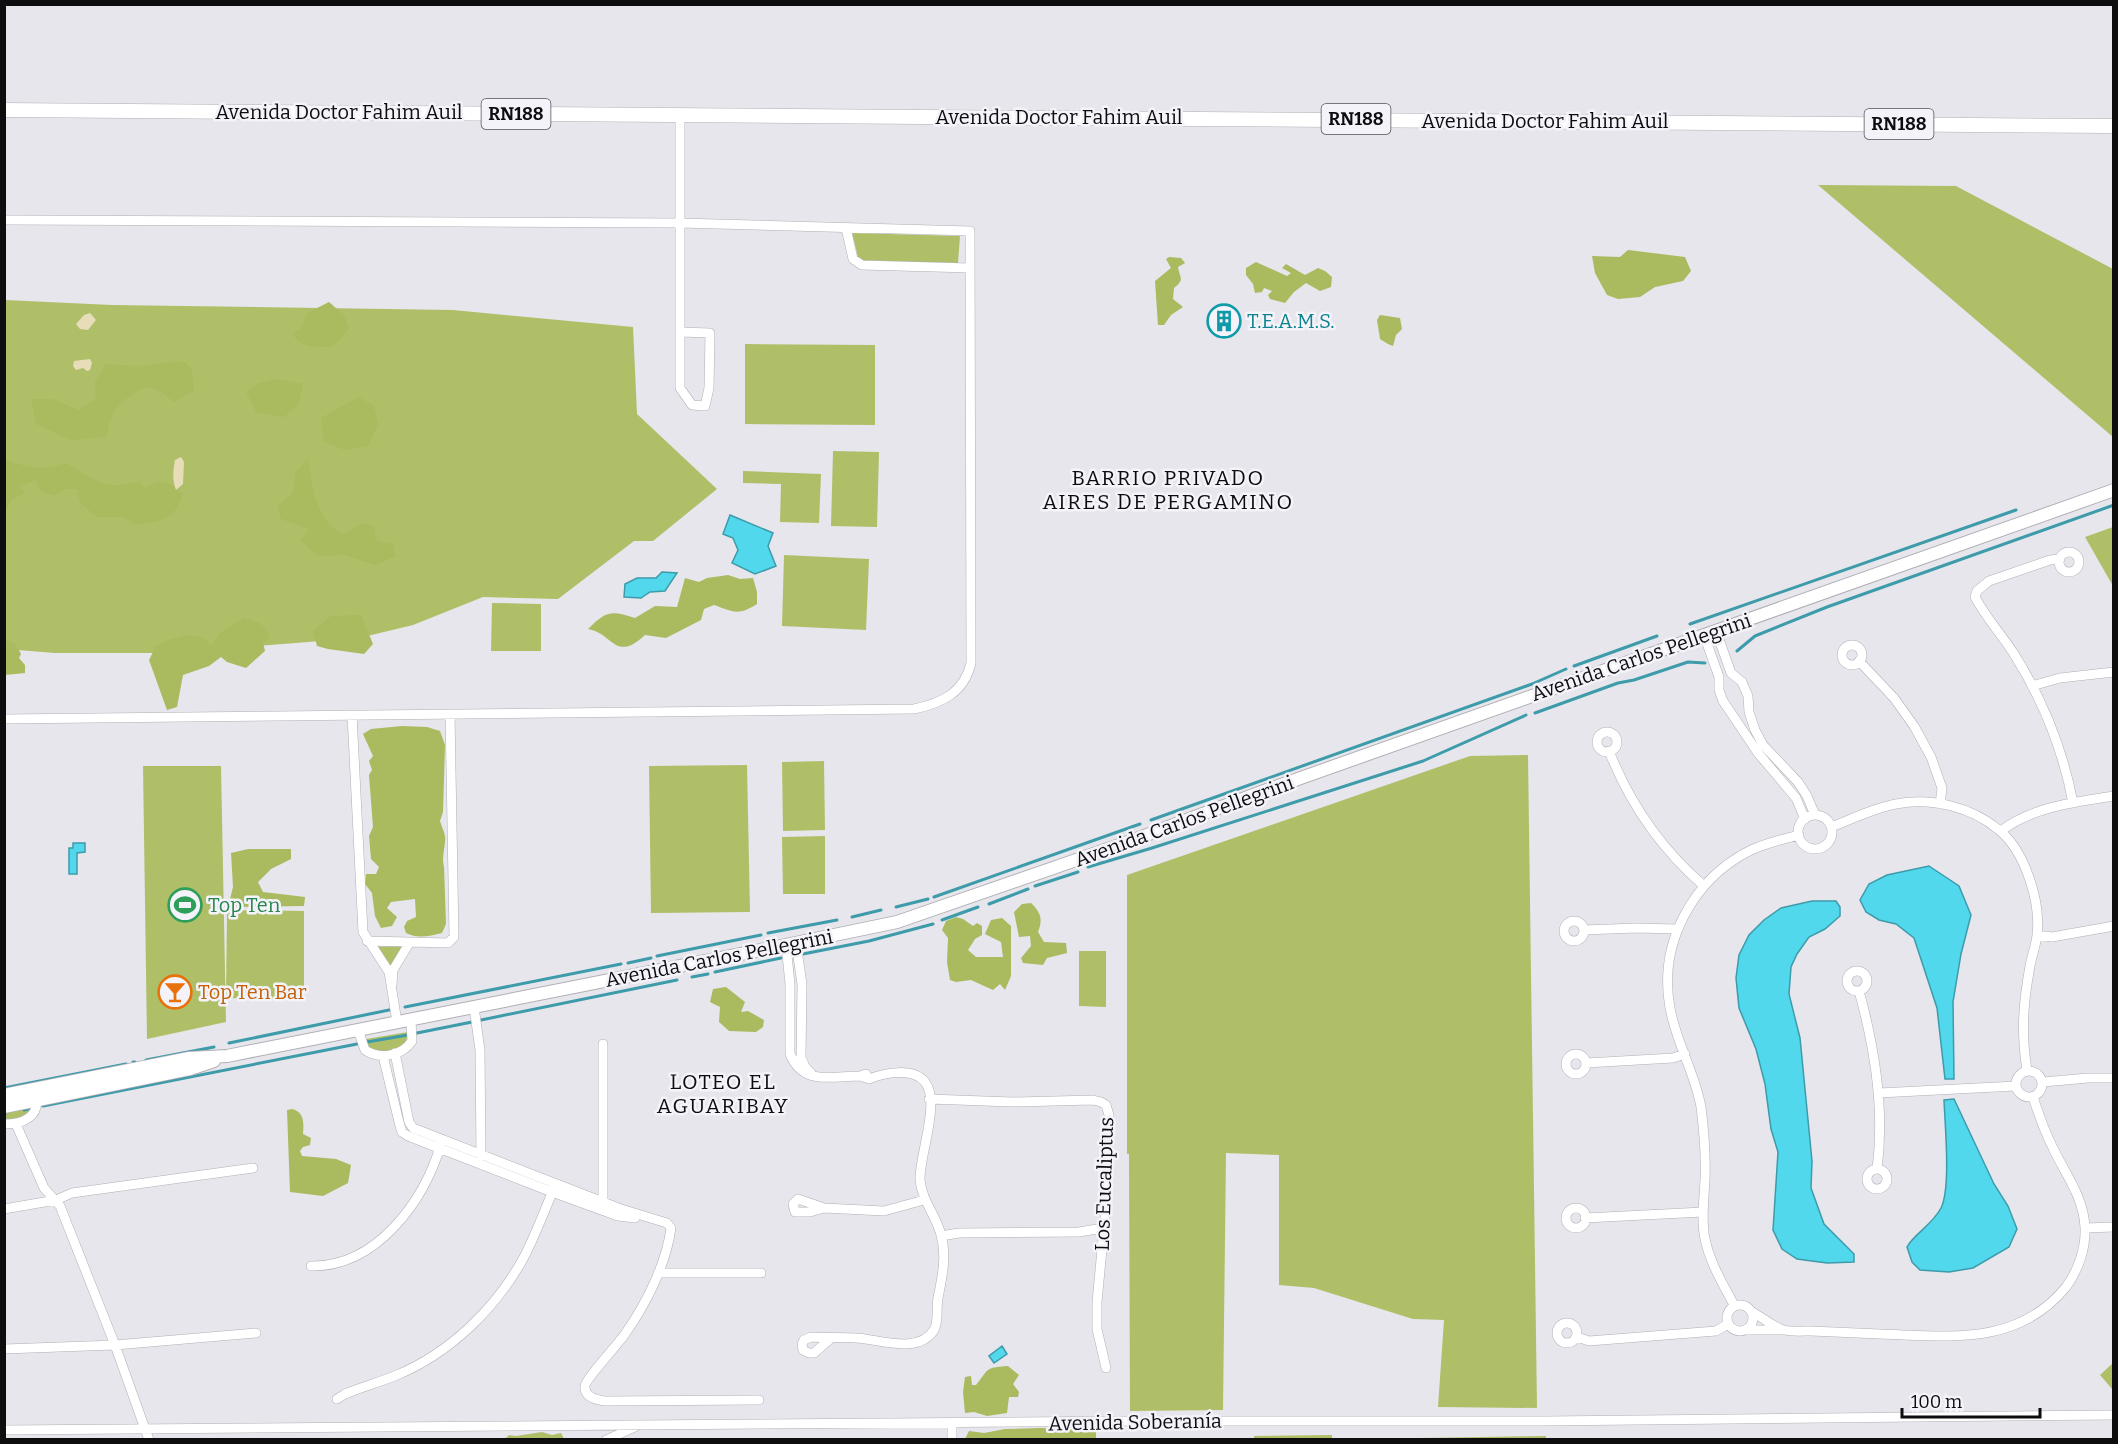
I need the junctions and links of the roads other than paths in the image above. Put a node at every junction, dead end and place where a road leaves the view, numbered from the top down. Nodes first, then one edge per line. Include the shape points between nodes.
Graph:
1 (4, 110) edge
2 (680, 115) junction
3 (2114, 126) edge
4 (4, 220) edge
5 (680, 223) junction
6 (846, 228) junction
7 (970, 268) junction
8 (680, 332) junction
9 (2114, 490) edge
10 (2060, 559) dead end
11 (1710, 633) junction
12 (1859, 661) dead end
13 (2114, 672) edge
14 (1731, 673) junction
15 (1719, 677) junction
16 (2032, 686) junction
17 (1749, 712) junction
18 (450, 714) junction
19 (352, 715) junction
20 (1734, 718) junction
21 (4, 719) edge
22 (1609, 751) dead end
23 (2114, 796) edge
24 (2073, 803) junction
25 (1940, 804) junction
26 (1815, 815) junction
27 (1805, 819) junction
28 (1831, 827) junction
29 (2001, 831) junction
30 (1799, 835) junction
31 (1704, 886) junction
32 (2114, 926) edge
33 (1677, 929) junction
34 (1584, 930) dead end
35 (2037, 934) junction
36 (367, 941) junction
37 (410, 942) junction
38 (791, 944) junction
39 (392, 985) junction
40 (1859, 991) dead end
41 (474, 1007) junction
42 (411, 1020) junction
43 (397, 1022) junction
44 (358, 1030) junction
45 (603, 1044) dead end
46 (395, 1053) junction
47 (1685, 1054) junction
48 (383, 1056) junction
49 (1586, 1063) dead end
50 (2027, 1071) junction
51 (2114, 1078) edge
52 (2043, 1082) junction
53 (2016, 1086) junction
54 (1879, 1093) junction
55 (36, 1094) junction
56 (4, 1095) edge
57 (2033, 1097) junction
58 (929, 1099) junction
59 (4, 1107) edge
60 (4, 1124) edge
61 (16, 1124) junction
62 (441, 1144) junction
63 (481, 1153) junction
64 (482, 1164) junction
65 (254, 1168) dead end
66 (1877, 1169) dead end
67 (554, 1188) junction
68 (56, 1200) junction
69 (924, 1200) junction
70 (603, 1201) junction
71 (824, 1208) dead end
72 (4, 1209) edge
73 (1703, 1212) junction
74 (1586, 1218) dead end
75 (659, 1220) junction
76 (2114, 1227) edge
77 (1103, 1228) junction
78 (2085, 1228) junction
79 (942, 1236) junction
80 (311, 1266) dead end
81 (658, 1273) junction
82 (761, 1274) dead end
83 (1734, 1305) junction
84 (1752, 1312) junction
85 (1728, 1324) junction
86 (1744, 1330) junction
87 (1784, 1330) junction
88 (256, 1333) dead end
89 (1577, 1337) dead end
90 (830, 1338) dead end
91 (115, 1345) junction
92 (4, 1349) edge
93 (1106, 1368) dead end
94 (338, 1398) dead end
95 (759, 1400) dead end
96 (2114, 1415) edge
97 (642, 1424) junction
98 (952, 1424) junction
99 (144, 1429) junction
100 (4, 1430) edge
101 (149, 1440) edge
102 (606, 1440) edge
103 (952, 1440) edge

1 - 2 highway, Avenida Doctor Fahim Auil / RN188
2 - 3 highway, Avenida Doctor Fahim Auil / RN188
2 - 5 street
4 - 5 street
5 - 6 street
5 - 8 street
6 - 7 street via 853,259 862,265
6 - 7 street via 970,231
7 - 18 street via 971,663 968,676 956,691 931,705 914,709
8 - 8 street via 680,388 692,405 705,406 710,333
9 - 11 main road, Avenida Carlos Pellegrini
10 - 16 street via 1989,581 1975,597
11 - 14 street
11 - 15 street
11 - 38 main road, Avenida Carlos Pellegrini via 926,913
12 - 25 street via 1914,726 1942,788
13 - 16 street via 2060,678
14 - 15 street
14 - 17 street via 1742,682
15 - 20 street via 1723,701
16 - 24 street via 2059,745
17 - 20 street
17 - 26 street via 1764,745 1798,782
18 - 19 street
18 - 37 street via 454,937 448,943
19 - 21 street
19 - 36 street via 363,932
20 - 27 street via 1796,798
22 - 31 street via 1620,779 1650,828 1684,869
23 - 24 street
24 - 29 street via 2028,815
25 - 28 street via 1896,804
25 - 29 street via 1977,816
26 - 27 street
26 - 28 street via 1825,818
27 - 30 street
28 - 30 street via 1828,843 1818,848 1807,846
29 - 35 street via 2029,877 2037,905
30 - 31 street via 1752,850 1723,867
31 - 33 street via 1686,909
32 - 35 street via 2052,937
33 - 34 street
33 - 47 street via 1667,983 1670,1009
35 - 50 street via 2023,1016
36 - 37 street
36 - 39 street via 389,972
37 - 39 street via 393,970
38 - 41 main road, Avenida Carlos Pellegrini
38 - 58 street via 790,1054 794,1064 804,1074 815,1077 911,1073 924,1080
39 - 43 street
40 - 54 street via 1872,1037
41 - 42 main road, Avenida Carlos Pellegrini
41 - 63 street via 480,1050
42 - 43 main road, Avenida Carlos Pellegrini
42 - 46 street via 412,1041
43 - 44 main road, Avenida Carlos Pellegrini
44 - 48 street via 365,1050
44 - 55 main road, Avenida Carlos Pellegrini via 227,1056 190,1069
45 - 70 street
46 - 48 street
46 - 62 street via 409,1122
47 - 49 street
47 - 73 street via 1701,1107
48 - 62 street via 402,1132
50 - 52 street via 2036,1072
50 - 53 street via 2017,1078
51 - 52 street
52 - 57 street
53 - 54 street
53 - 57 street via 2024,1096
54 - 66 street
55 - 56 main road, Avenida Carlos Pellegrini
55 - 59 main road, Avenida Carlos Pellegrini
55 - 61 street via 37,1109 33,1115
57 - 78 street via 2040,1121 2080,1200
58 - 69 street via 929,1126 920,1175
58 - 77 street, Los Eucaliptus via 1101,1101 1109,1115
60 - 61 street
61 - 68 street via 44,1188
62 - 63 street
62 - 64 street
62 - 80 street via 411,1208 391,1230 374,1245 348,1258
63 - 64 street
63 - 67 street
64 - 67 street
65 - 68 street via 72,1192
67 - 70 street
67 - 75 street via 618,1216
67 - 94 street via 515,1272 474,1323 427,1359
68 - 72 street
68 - 91 street
69 - 71 street via 884,1211
69 - 79 street
70 - 75 street
73 - 74 street
73 - 83 street via 1713,1266
75 - 81 street via 671,1228
76 - 78 street
77 - 79 street
77 - 93 street, Los Eucaliptus via 1097,1329
78 - 87 street via 2074,1276 2059,1296 2037,1314 1991,1334 1961,1337
79 - 90 street via 944,1256 935,1326 927,1337 905,1344
81 - 82 street
81 - 95 street via 626,1332 587,1380 587,1393 605,1401
83 - 84 street via 1742,1304
83 - 85 street via 1728,1311
84 - 86 street via 1751,1325
84 - 87 street
85 - 86 street via 1735,1330
85 - 89 street via 1716,1331 1589,1341
86 - 87 street
88 - 91 street
91 - 92 street
91 - 99 street
96 - 98 street, Avenida Soberanía
97 - 98 street, Avenida Soberanía
97 - 99 street, Avenida Soberanía
97 - 102 street
98 - 103 street
99 - 100 street, Avenida Soberanía
99 - 101 street

